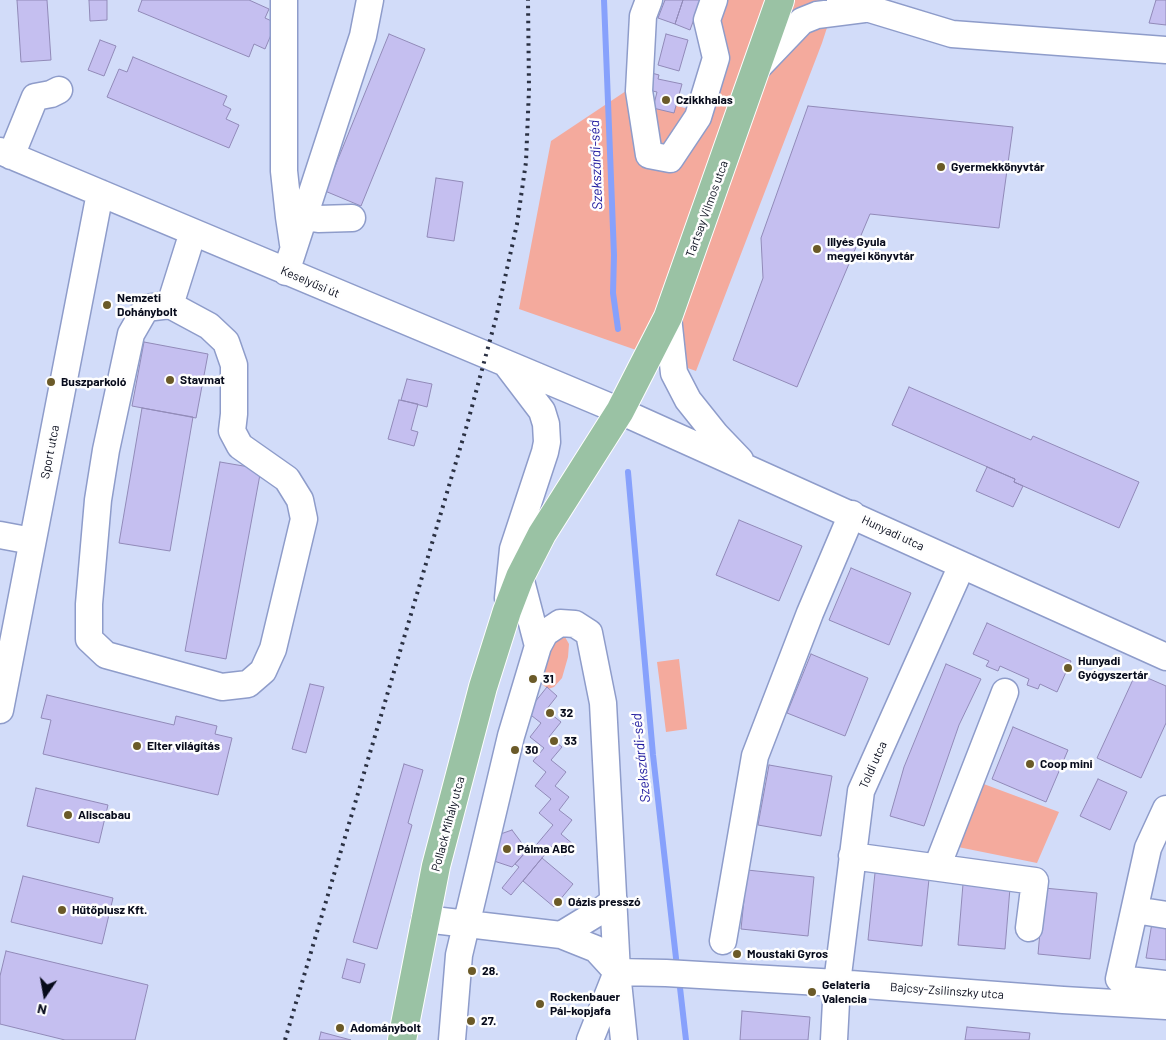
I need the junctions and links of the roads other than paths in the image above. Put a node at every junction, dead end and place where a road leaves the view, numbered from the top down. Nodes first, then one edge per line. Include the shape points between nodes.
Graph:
1 (284, 0) edge
2 (370, 0) edge
3 (649, 0) edge
4 (714, 0) edge
5 (780, 0) edge
6 (840, 0) edge
7 (866, 4) edge
8 (1166, 50) edge
9 (757, 68) junction
10 (59, 90) dead end
11 (5, 154) edge
12 (100, 193) junction
13 (304, 217) junction
14 (352, 218) dead end
15 (193, 232) junction
16 (290, 260) junction
17 (170, 305) junction
18 (668, 317) junction
19 (506, 364) junction
20 (620, 411) junction
21 (749, 469) junction
22 (852, 514) junction
23 (0, 535) edge
24 (32, 541) junction
25 (962, 565) junction
26 (520, 577) junction
27 (507, 611) junction
28 (538, 646) junction
29 (1166, 656) edge
30 (1004, 692) dead end
31 (0, 710) edge
32 (1166, 809) edge
33 (852, 856) junction
34 (937, 867) junction
35 (614, 901) junction
36 (1135, 910) junction
37 (1166, 915) edge
38 (425, 919) junction
39 (466, 924) junction
40 (1029, 928) dead end
41 (561, 935) junction
42 (723, 941) dead end
43 (617, 972) junction
44 (838, 983) junction
45 (1166, 984) edge
46 (1166, 1006) edge
47 (402, 1040) edge
48 (452, 1040) edge
49 (590, 1040) edge
50 (624, 1040) edge
51 (834, 1040) edge

1 - 16 street via 284,171
2 - 13 street via 363,36
3 - 4 street via 643,16 639,91 649,155 670,159 698,117 716,58 707,20
5 - 9 main road, Tartsay Vilmos utca
6 - 7 street
7 - 8 street via 952,34
7 - 9 street via 802,21
9 - 18 main road, Tartsay Vilmos utca
10 - 11 street via 35,97
11 - 12 street, Keselyűsi út
12 - 15 street, Keselyűsi út
12 - 24 street, Sport utca
13 - 14 street
13 - 16 street
15 - 16 street, Keselyűsi út
15 - 17 street
16 - 19 street, Keselyűsi út
17 - 17 street via 146,308 131,334 98,500 89,639 106,655 222,687 248,684 263,671 273,649 304,518 300,500 287,479 240,446 232,431 234,365 226,342 209,326
18 - 20 main road, Tartsay Vilmos utca
18 - 21 street via 674,372 688,400
19 - 20 street, Keselyűsi út
19 - 27 street, Pollack Mihály utca via 542,411 546,424 545,452 513,549
20 - 21 street, Hunyadi utca
20 - 26 main road, Pollack Mihály utca via 542,534
21 - 22 street, Hunyadi utca
22 - 25 street, Hunyadi utca
22 - 42 street via 755,756
23 - 24 street
24 - 31 street, Sport utca
25 - 29 street, Hunyadi utca
25 - 33 street, Toldi utca via 861,791
26 - 27 main road, Pollack Mihály utca
26 - 28 street
27 - 38 main road, Pollack Mihály utca via 483,687
28 - 35 street via 545,633 560,623 576,624 589,633 603,703
28 - 39 street via 511,736
30 - 34 street
32 - 36 street via 1148,848
33 - 34 street
33 - 44 street, Toldi utca
34 - 40 street via 1035,881
35 - 41 street
35 - 43 street
36 - 37 street
36 - 45 street via 1119,980
38 - 39 street
38 - 47 main road, Pollack Mihály utca
39 - 41 street
39 - 48 street via 459,955
41 - 43 street via 596,950
43 - 44 street, Bajcsy-Zsilinszky utca
43 - 49 street
43 - 50 street
44 - 46 street, Bajcsy-Zsilinszky utca
44 - 51 street, Toldi utca

